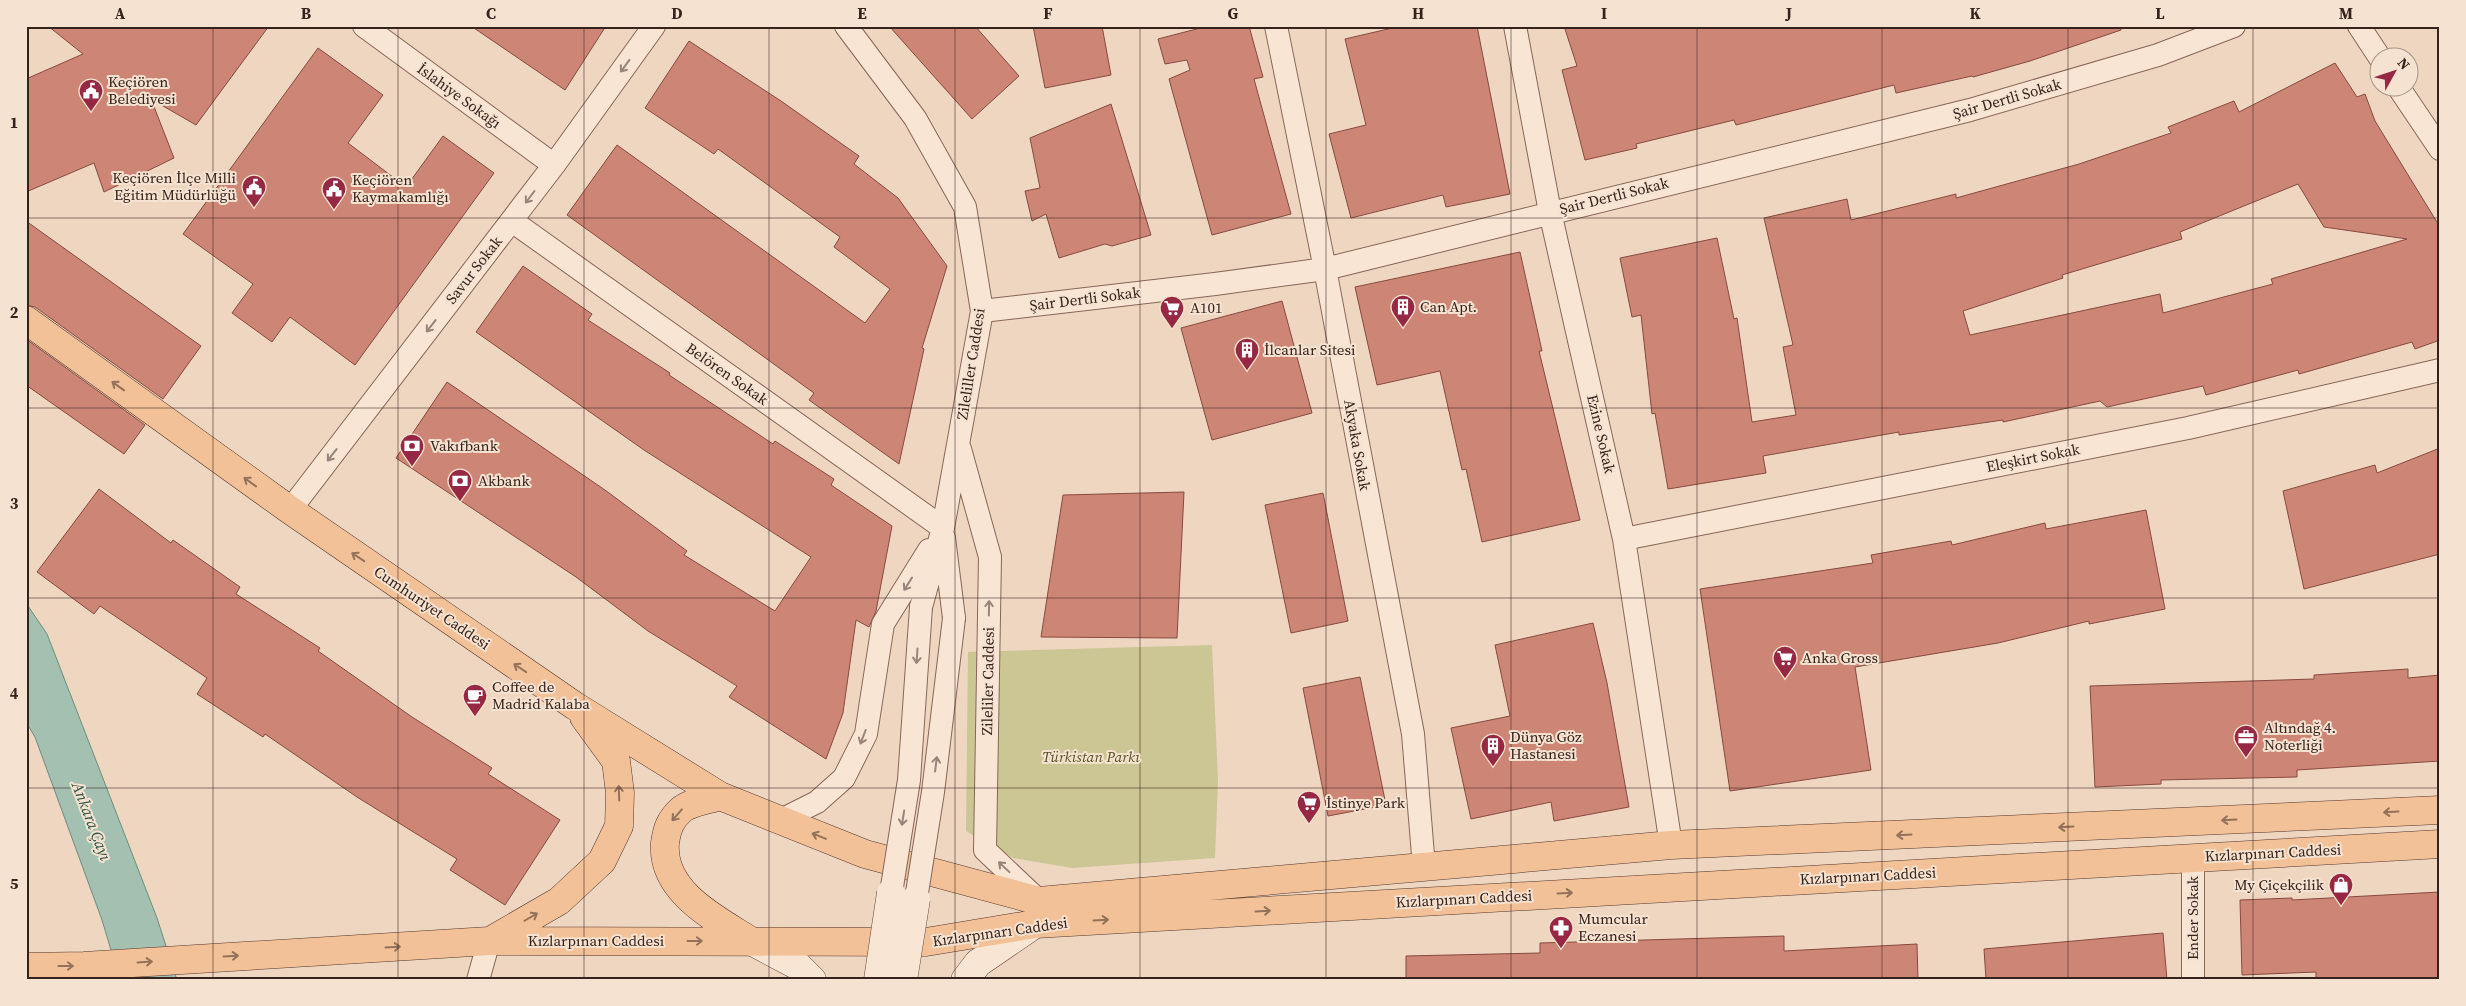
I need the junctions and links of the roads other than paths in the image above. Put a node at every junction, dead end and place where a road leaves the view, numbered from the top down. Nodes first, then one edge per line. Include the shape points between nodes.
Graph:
1 (364, 26) edge
2 (654, 26) edge
3 (1276, 26) edge
4 (1515, 26) edge
5 (2234, 26) edge
6 (2359, 26) edge
7 (850, 28) edge
8 (2373, 48) edge
9 (2406, 98) edge
10 (2440, 149) edge
11 (554, 165) junction
12 (1550, 212) junction
13 (512, 221) junction
14 (1324, 269) junction
15 (982, 311) junction
16 (26, 320) edge
17 (2440, 370) edge
18 (958, 442) junction
19 (290, 510) junction
20 (943, 528) junction
21 (1624, 539) junction
22 (575, 706) junction
23 (720, 796) junction
24 (2440, 810) edge
25 (781, 820) junction
26 (2440, 844) edge
27 (1671, 845) junction
28 (2193, 857) junction
29 (1424, 867) junction
30 (904, 896) junction
31 (1037, 912) junction
32 (489, 941) junction
33 (752, 941) junction
34 (26, 967) edge
35 (478, 980) edge
36 (812, 980) edge
37 (878, 980) edge
38 (903, 980) edge
39 (965, 980) edge
40 (2193, 980) edge

1 - 11 street, İslahiye Sokağı
2 -> 11 street, Savur Sokak
3 - 14 street, Akyaka Sokak
4 - 12 street, Ezine Sokak
5 - 12 street, Şair Dertli Sokak via 2158,55 1970,110
6 - 8 street
7 - 15 street, Zileliller Caddesi via 915,118 965,207
9 - 10 street
11 -> 13 street, Savur Sokak
12 - 14 street, Şair Dertli Sokak
12 - 21 street, Ezine Sokak
13 -> 19 street, Savur Sokak
13 - 20 street, Belören Sokak
14 - 15 street, Şair Dertli Sokak
14 - 29 street, Akyaka Sokak via 1412,734
15 - 18 street, Zileliller Caddesi
19 -> 16 main road, Cumhuriyet Caddesi
17 - 21 street, Eleşkirt Sokak via 2188,428
18 - 20 street, Zileliller Caddesi
31 -> 18 street, Zileliler Caddesi via 985,850 990,557
22 -> 19 main road, Cumhuriyet Caddesi
20 -> 25 street via 883,624 866,734 844,778 817,802
20 -> 30 street, bridge via 921,607
30 -> 20 street, bridge via 933,792 954,618
21 - 27 street, Ezine Sokak
22 - 23 main road, Cumhuriyet Caddesi
32 -> 22 main road via 559,901 602,861 619,826 620,793 616,761
23 - 25 main road, Kızlarpınarı Caddesi
23 -> 33 main road via 682,809 667,827 664,858 676,885 706,912
24 -> 27 main road, Kızlarpınarı Caddesi
31 -> 25 main road, Kızlarpınarı Caddesi via 865,854
26 - 28 main road, Kızlarpınarı Caddesi
27 - 29 main road, Kızlarpınarı Caddesi
31 -> 28 main road, Kızlarpınarı Caddesi
28 - 40 street, Ender Sokak
29 - 31 main road, Kızlarpınarı Caddesi
30 - 37 main road, bridge
30 - 38 main road, bridge
31 - 33 main road, Kızlarpınarı Caddesi via 926,942
31 - 39 main road via 978,963
32 -> 33 main road, Kızlarpınarı Caddesi
34 -> 32 main road, Kızlarpınarı Caddesi via 107,965
32 - 35 street
33 - 36 main road via 798,966

